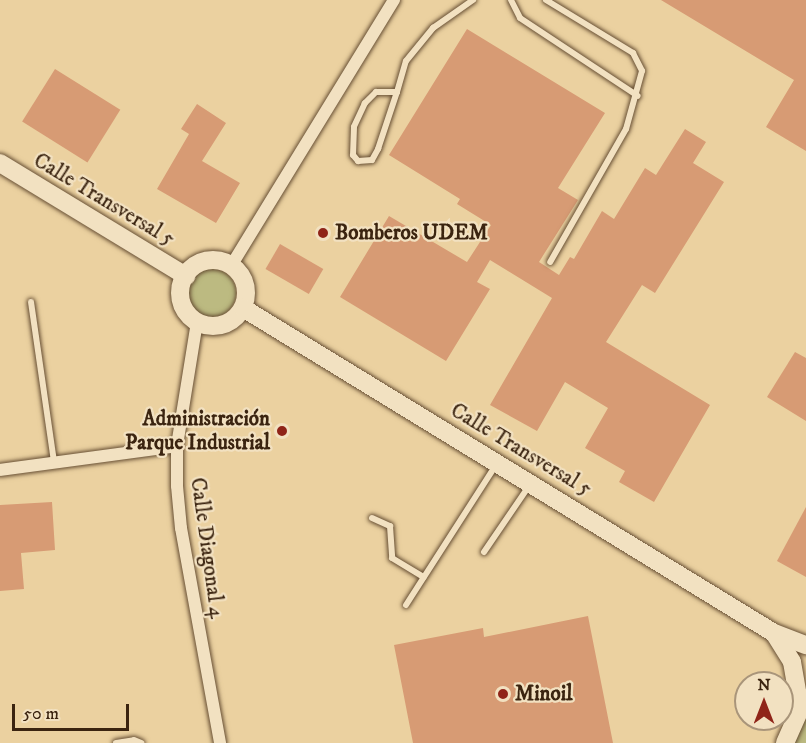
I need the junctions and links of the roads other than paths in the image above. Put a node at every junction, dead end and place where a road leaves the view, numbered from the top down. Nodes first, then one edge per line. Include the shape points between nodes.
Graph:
1 (394, 0) edge
2 (473, 0) edge
3 (511, 0) edge
4 (546, 0) edge
5 (397, 92) junction
6 (638, 96) junction
7 (0, 164) edge
8 (550, 262) dead end
9 (231, 266) junction
10 (186, 276) junction
11 (31, 302) dead end
12 (243, 308) junction
13 (197, 322) junction
14 (177, 446) junction
15 (498, 462) junction
16 (54, 463) junction
17 (0, 470) edge
18 (531, 482) junction
19 (372, 518) dead end
20 (484, 552) dead end
21 (424, 577) junction
22 (406, 605) dead end
23 (774, 633) junction
24 (806, 645) edge
25 (803, 702) edge
26 (116, 743) edge
27 (141, 743) edge
28 (220, 743) edge
29 (785, 743) edge

1 - 9 street
2 - 5 lane via 433,28 406,61
3 - 6 lane via 520,18
4 - 6 lane via 633,53 642,71
5 - 5 lane via 372,160 358,161 353,155 354,128 365,103 376,92
6 - 8 lane via 626,129
7 - 10 main road, Calle Transversal 5
9 - 10 main road via 212,261 201,263
9 - 12 main road via 246,289
10 - 13 main road via 180,296
11 - 16 lane
12 - 13 main road via 228,323 218,326
12 - 15 main road, Calle Transversal 5
13 - 14 street, Calle Diagonal 4
14 - 16 street
14 - 28 street, Calle Diagonal 4 via 181,528
15 - 18 main road, Calle Transversal 5
15 - 21 lane
16 - 17 street
18 - 20 lane
18 - 23 main road, Calle Transversal 5
19 - 21 lane via 390,526 392,558
21 - 22 lane
23 - 24 main road, Calle Transversal 5
23 - 25 main road, Calle Transversal 5 via 792,662
25 - 29 main road
26 - 27 lane

